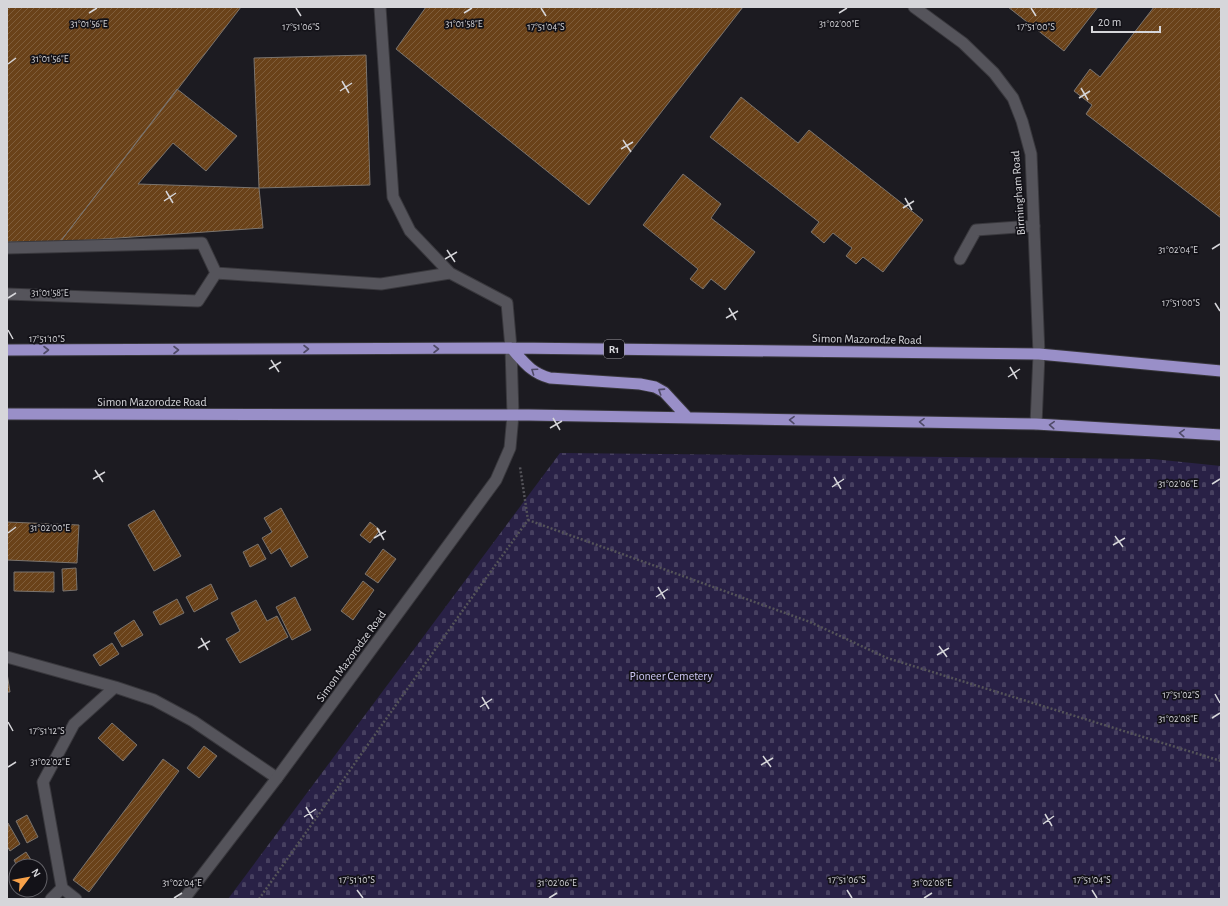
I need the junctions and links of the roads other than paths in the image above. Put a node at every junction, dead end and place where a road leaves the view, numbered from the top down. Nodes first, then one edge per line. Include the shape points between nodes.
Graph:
1 (380, 7) edge
2 (914, 7) edge
3 (1034, 226) junction
4 (7, 248) edge
5 (960, 259) dead end
6 (450, 273) junction
7 (216, 274) junction
8 (7, 294) edge
9 (511, 348) junction
10 (7, 350) edge
11 (1038, 354) junction
12 (1221, 371) edge
13 (7, 414) edge
14 (513, 415) junction
15 (688, 418) junction
16 (1036, 424) junction
17 (1221, 436) edge
18 (7, 657) edge
19 (115, 687) junction
20 (277, 778) junction
21 (62, 888) junction
22 (51, 899) edge
23 (76, 899) edge
24 (184, 899) edge

1 - 6 street via 393,197 410,231
2 - 3 street, Birmingham Road via 963,43 994,73 1012,98 1022,121 1031,154
3 - 5 street via 976,230
3 - 11 street, Birmingham Road
4 - 7 street via 202,243
6 - 7 street via 381,284
6 - 9 street via 507,302
7 - 8 street via 198,301
10 -> 9 highway, Simon Mazorodze Road / R1
9 - 11 highway, Simon Mazorodze Road / R1
9 - 14 street, Simon Mazorodze Road
15 -> 9 highway via 664,392 655,387 540,376
11 - 12 highway, Simon Mazorodze Road / R1
11 - 16 street, Birmingham Road
13 - 14 highway, Simon Mazorodze Road
14 - 15 highway, Simon Mazorodze Road
14 - 20 street, Simon Mazorodze Road via 510,448 496,480
16 -> 15 highway, Simon Mazorodze Road
17 -> 16 highway, Simon Mazorodze Road
18 - 19 street
19 - 20 street via 154,700 193,721
19 - 21 street via 74,724 43,782
20 - 24 street, Simon Mazorodze Road
21 - 22 street
21 - 23 street

